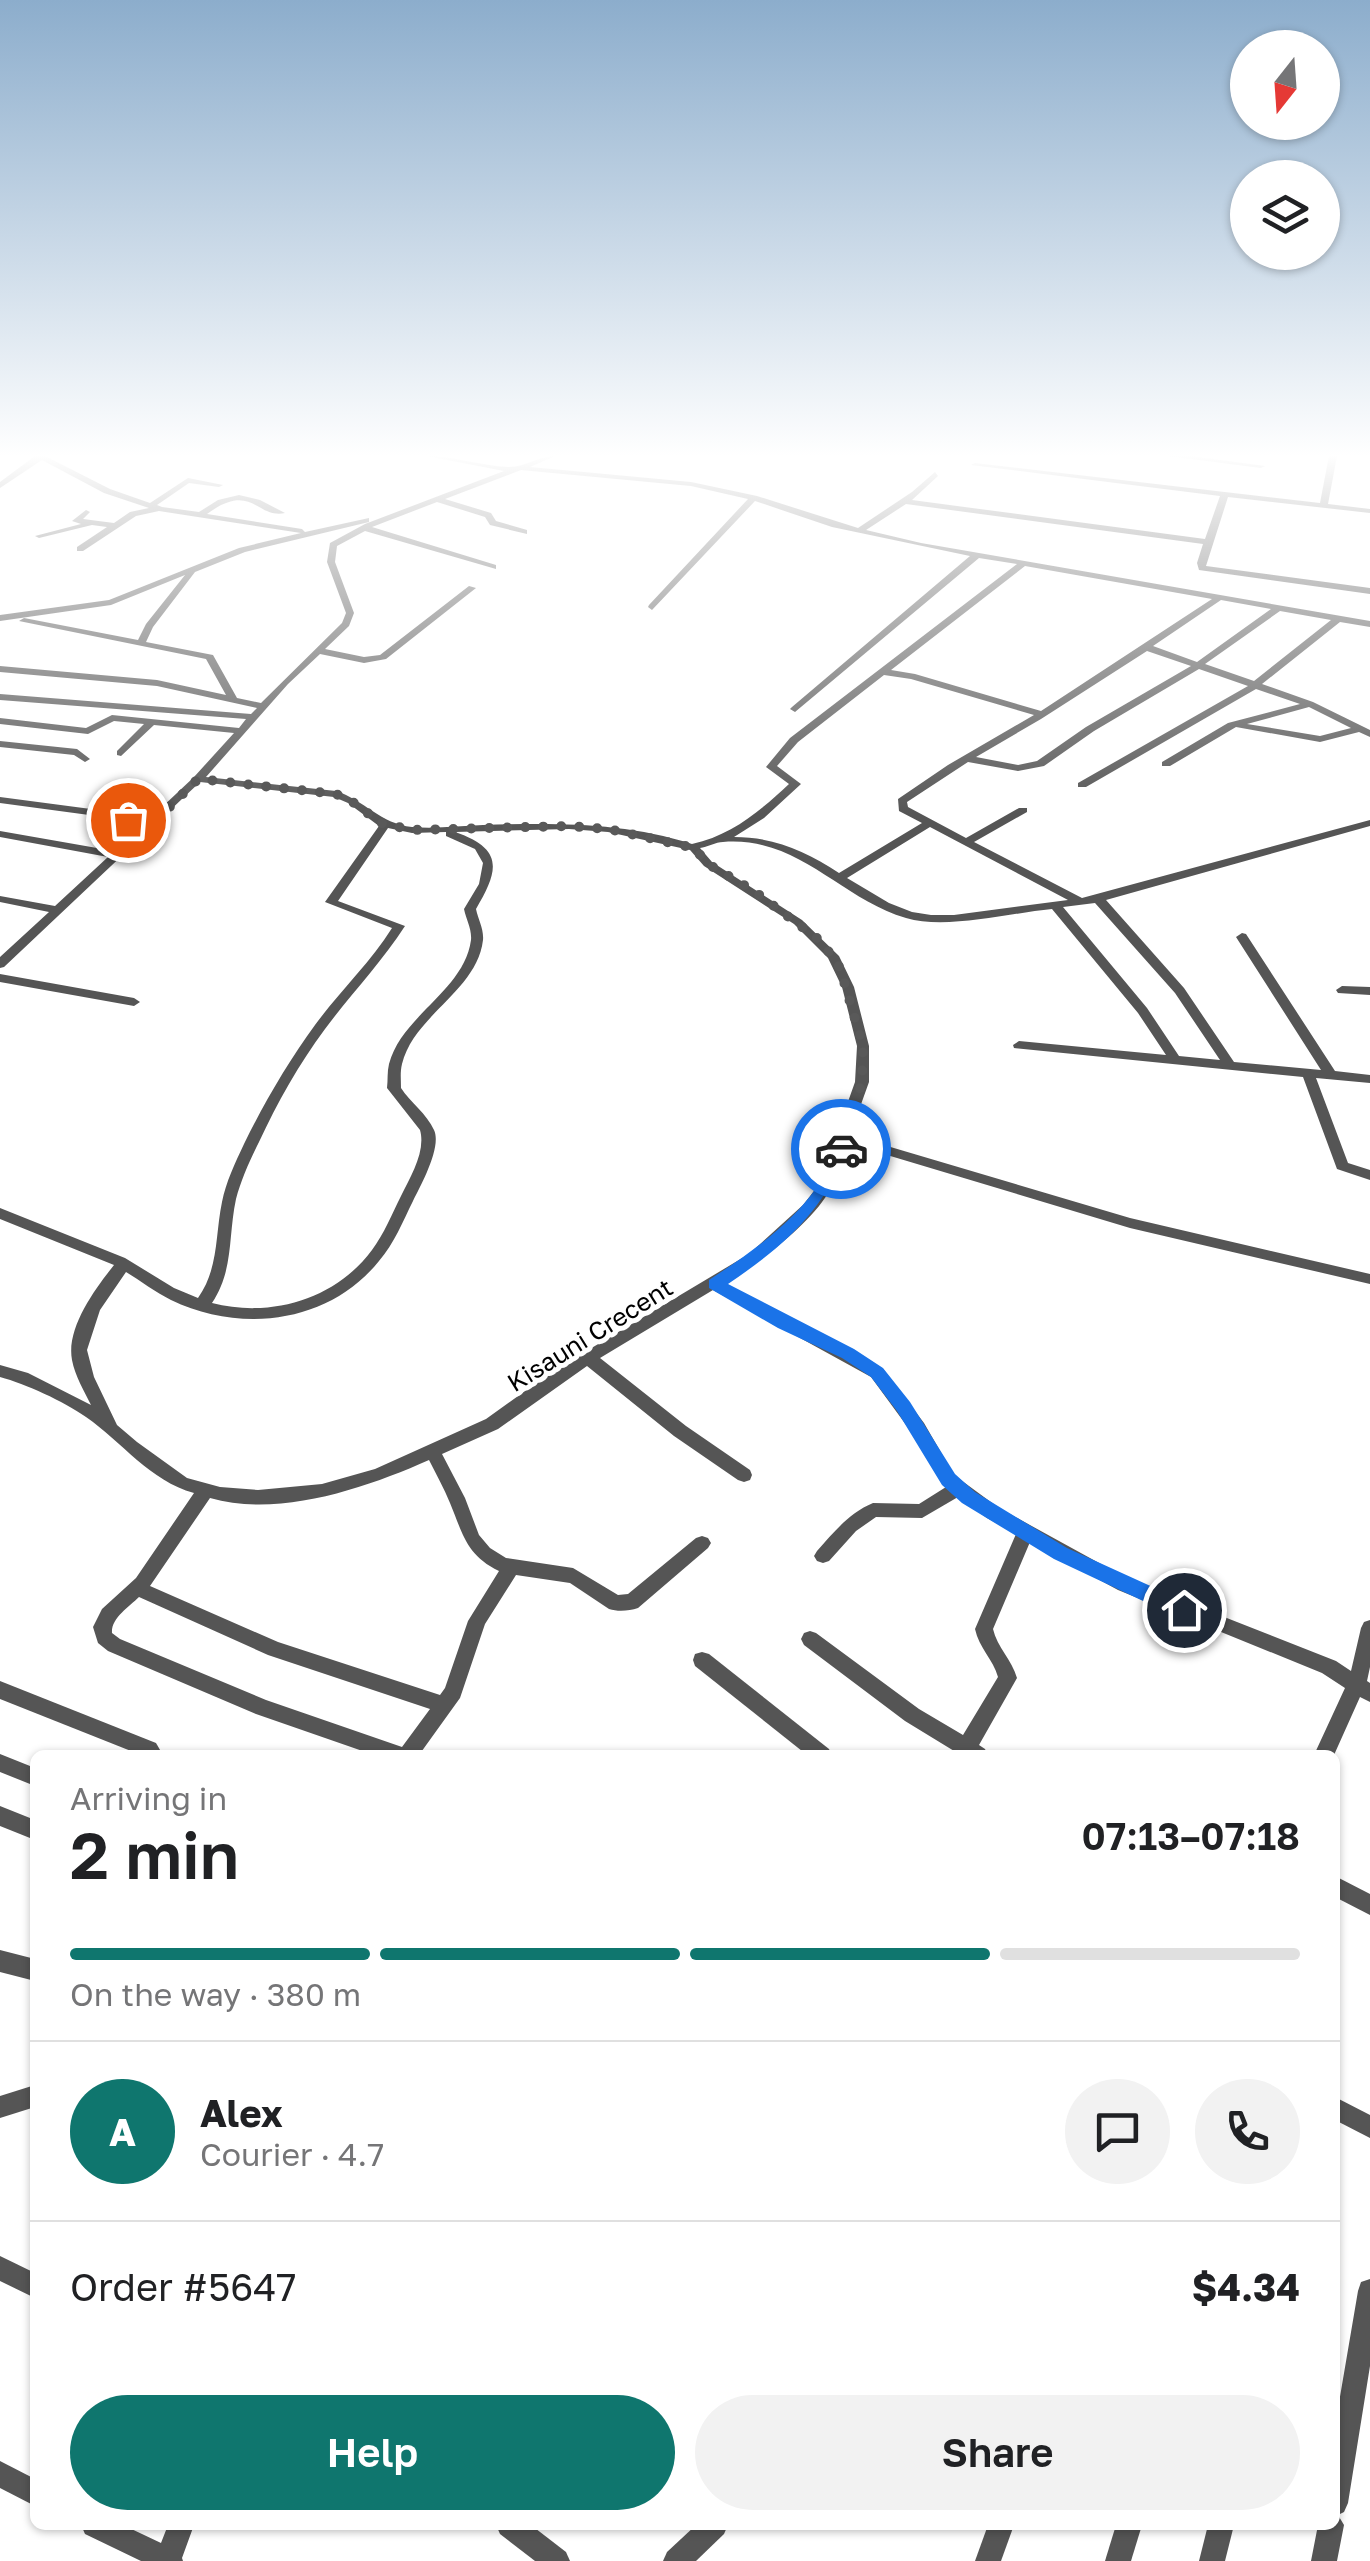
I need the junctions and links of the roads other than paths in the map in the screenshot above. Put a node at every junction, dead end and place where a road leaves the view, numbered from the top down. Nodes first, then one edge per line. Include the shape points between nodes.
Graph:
1 (183, 576) edge
2 (189, 576) edge
3 (336, 576) edge
4 (682, 576) edge
5 (953, 576) edge
6 (1008, 576) edge
7 (1095, 576) edge
8 (1257, 576) edge
9 (472, 588) dead end
10 (1370, 591) edge
11 (1218, 599) junction
12 (652, 606) dead end
13 (1276, 610) junction
14 (4, 617) edge
15 (1337, 620) junction
16 (1370, 624) edge
17 (140, 643) junction
18 (1146, 647) junction
19 (320, 651) junction
20 (1196, 666) junction
21 (0, 669) edge
22 (883, 672) junction
23 (1254, 686) junction
24 (0, 696) edge
25 (232, 698) junction
26 (1310, 704) junction
27 (795, 709) dead end
28 (258, 712) junction
29 (1042, 714) junction
30 (0, 721) edge
31 (152, 722) junction
32 (1232, 725) junction
33 (242, 731) junction
34 (1364, 732) edge
35 (0, 744) edge
36 (121, 753) dead end
37 (85, 759) dead end
38 (968, 759) junction
39 (1166, 764) dead end
40 (198, 779) junction
41 (1082, 785) dead end
42 (0, 800) edge
43 (1023, 810) dead end
44 (931, 822) junction
45 (1370, 822) edge
46 (386, 826) junction
47 (146, 830) junction
48 (440, 831) junction
49 (0, 834) edge
50 (727, 840) junction
51 (968, 842) junction
52 (691, 847) junction
53 (118, 855) junction
54 (842, 876) junction
55 (0, 899) edge
56 (1098, 899) junction
57 (1081, 902) junction
58 (1058, 907) junction
59 (58, 910) junction
60 (1242, 936) dead end
61 (0, 964) edge
62 (0, 978) edge
63 (1342, 990) dead end
64 (1370, 991) edge
65 (134, 1002) dead end
66 (1019, 1045) dead end
67 (1174, 1058) junction
68 (1229, 1064) junction
69 (1308, 1072) junction
70 (1330, 1074) junction
71 (1370, 1079) edge
72 (845, 1138) junction
73 (1370, 1175) edge
74 (0, 1213) edge
75 (124, 1264) junction
76 (1370, 1279) edge
77 (715, 1284) junction
78 (202, 1305) junction
79 (589, 1358) junction
80 (0, 1370) edge
81 (111, 1428) junction
82 (432, 1450) junction
83 (744, 1475) dead end
84 (957, 1490) junction
85 (205, 1491) junction
86 (1026, 1532) junction
87 (702, 1543) dead end
88 (823, 1556) dead end
89 (512, 1566) junction
90 (136, 1588) junction
91 (1370, 1628) edge
92 (810, 1639) dead end
93 (702, 1660) dead end
94 (1364, 1688) edge
95 (0, 1690) edge
96 (445, 1705) junction
97 (149, 1750) edge
98 (385, 1750) edge
99 (412, 1750) edge
100 (816, 1750) edge
101 (969, 1750) edge
102 (973, 1750) edge
103 (1327, 1750) edge
104 (0, 1763) edge
105 (30, 1775) edge
106 (0, 1816) edge
107 (30, 1828) edge
108 (1340, 1889) edge
109 (1370, 1904) edge
110 (0, 1961) edge
111 (30, 1969) edge
112 (30, 2098) edge
113 (0, 2108) edge
114 (1340, 2111) edge
115 (1370, 2127) edge
116 (0, 2268) edge
117 (30, 2283) edge
118 (1370, 2291) edge
119 (1340, 2473) edge
120 (0, 2474) edge
121 (30, 2490) edge
122 (105, 2530) edge
123 (179, 2530) edge
124 (515, 2530) edge
125 (710, 2530) edge
126 (999, 2530) edge
127 (1127, 2530) edge
128 (1220, 2530) edge
129 (1330, 2530) edge
130 (169, 2560) edge
131 (557, 2561) edge
132 (676, 2561) edge
133 (988, 2561) edge
134 (1118, 2561) edge
135 (1212, 2561) edge
136 (1324, 2561) edge

1 - 14 street via 111,602
2 - 17 street
3 - 19 street via 349,619
4 - 12 street
5 - 27 street
6 - 22 street
7 - 11 street
8 - 10 street
9 - 19 street via 383,657
11 - 13 street
11 - 18 street
13 - 15 street
13 - 20 street
14 - 17 street
15 - 16 street
15 - 23 street
17 - 25 street via 210,657
18 - 20 street
18 - 29 street
19 - 28 street
20 - 23 street
20 - 38 street via 1040,764 1018,768
21 - 25 street via 156,683
22 - 29 street
22 - 50 street via 781,753 772,770 796,784
23 - 26 street
23 - 41 street
24 - 28 street
25 - 28 street
26 - 32 street
26 - 34 street
28 - 33 street
29 - 38 street
30 - 31 street via 80,731 106,718
31 - 33 street
31 - 36 street
32 - 34 street via 1320,739
32 - 39 street
33 - 40 street
35 - 37 street via 66,750
38 - 44 street via 902,801 904,809
40 - 46 street, Kisauni Crecent via 336,794
40 - 47 street
42 - 47 street via 106,814
43 - 51 street
44 - 51 street
44 - 54 street
45 - 56 street
46 - 48 street, Kisauni Crecent
46 - 78 street via 332,902 399,926 331,1012 246,1155 233,1185 223,1273
47 - 53 street
48 - 52 street, Kisauni Crecent via 568,826
48 - 78 street via 478,846 488,858 490,878 470,909 478,935 470,958 396,1058 394,1088 430,1136 391,1232 361,1277 308,1308 251,1313
49 - 53 street
50 - 52 street
50 - 54 street via 782,846
51 - 57 street
52 - 72 street, Kisauni Crecent via 798,922 833,956 863,1046 862,1082
53 - 59 street
54 - 58 street via 917,917
55 - 59 street
56 - 57 street
56 - 68 street via 1180,990
57 - 58 street
58 - 67 street
59 - 61 street
60 - 70 street
62 - 65 street
63 - 64 street
66 - 67 street
67 - 68 street
68 - 69 street
69 - 70 street
69 - 73 street via 1342,1166
70 - 71 street
72 - 76 street via 1130,1223
72 - 77 street, Kisauni Crecent via 831,1176 808,1209
74 - 75 street
75 - 78 street
75 - 81 street via 109,1279 78,1350
77 - 79 street, Kisauni Crecent
77 - 84 street via 877,1373
79 - 82 street, Kisauni Crecent via 492,1424
79 - 83 street
80 - 81 street, Kisauni Crecent via 67,1399
81 - 85 street, Kisauni Crecent via 168,1475
82 - 85 street, Kisauni Crecent via 322,1491 258,1497
82 - 89 street via 472,1539
84 - 86 street
84 - 88 street via 922,1511 873,1510
85 - 90 street
86 - 94 street via 1124,1585 1329,1667
86 - 102 street via 984,1629 1008,1678
87 - 89 street via 625,1604 573,1576
89 - 96 street via 478,1620
90 - 96 street via 274,1649
90 - 98 street via 102,1628 114,1646
91 - 94 street
92 - 101 street
93 - 100 street
94 - 103 street
95 - 97 street
96 - 99 street
104 - 105 street
106 - 107 street
108 - 109 street
110 - 111 street
112 - 113 street
114 - 115 street
116 - 117 street
118 - 119 street
120 - 121 street
122 - 130 street
123 - 130 street
124 - 131 street
125 - 132 street
126 - 133 street
127 - 134 street
128 - 135 street
129 - 136 street

